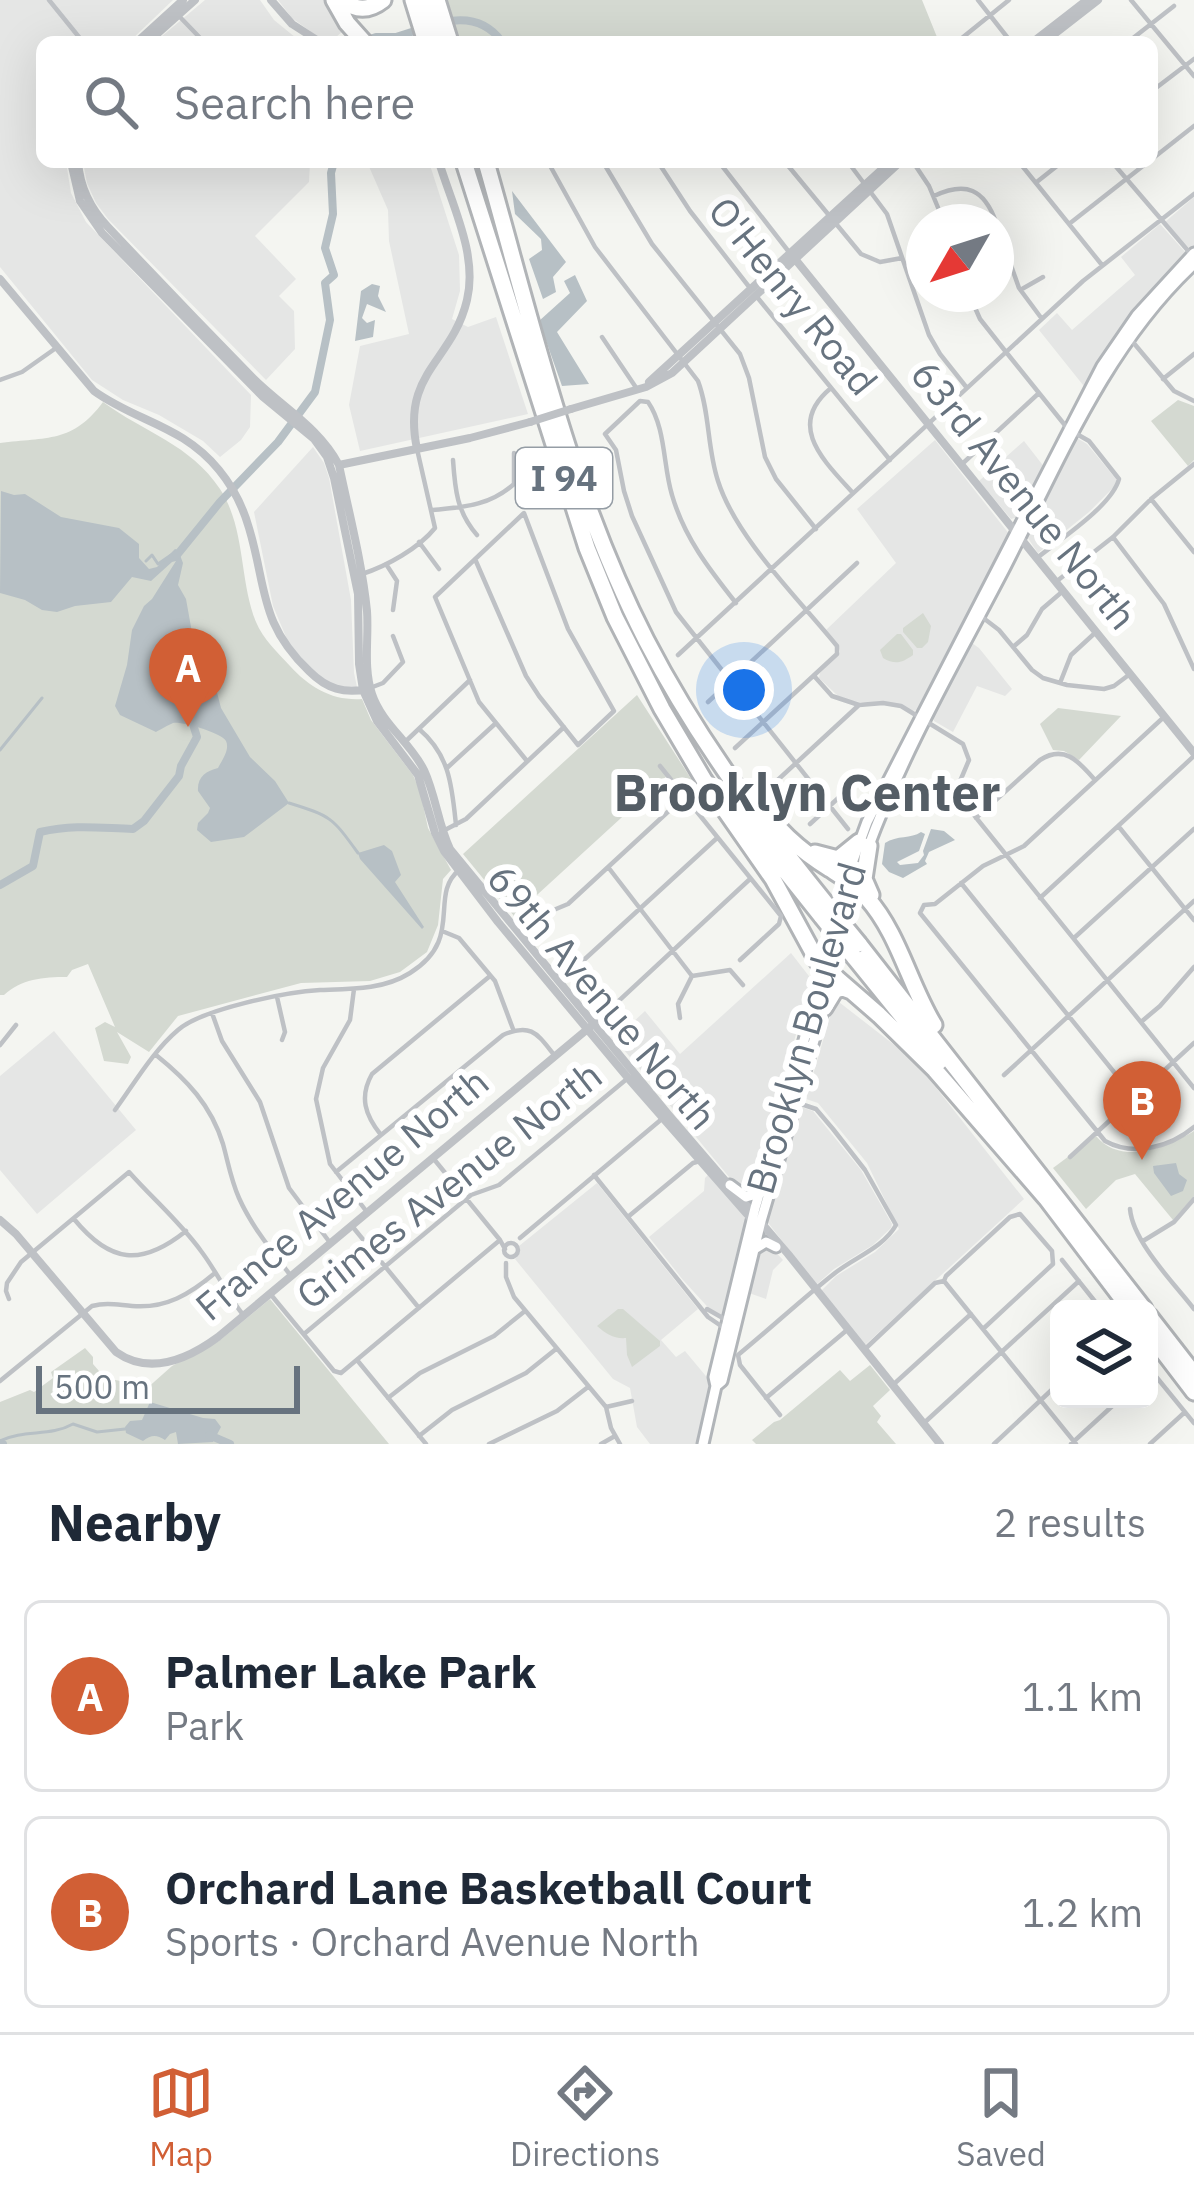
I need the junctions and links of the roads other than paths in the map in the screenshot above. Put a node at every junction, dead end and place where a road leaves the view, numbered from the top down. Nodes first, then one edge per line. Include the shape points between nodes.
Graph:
1 (50, 0) edge
2 (182, 0) edge
3 (195, 0) edge
4 (271, 0) edge
5 (338, 0) edge
6 (382, 0) edge
7 (413, 0) edge
8 (425, 0) edge
9 (978, 0) edge
10 (1009, 0) edge
11 (1087, 0) edge
12 (1098, 0) edge
13 (1131, 0) edge
14 (1174, 6) dead end
15 (174, 12) junction
16 (990, 15) junction
17 (1151, 24) junction
18 (435, 28) edge
19 (78, 36) edge
20 (144, 36) edge
21 (153, 36) edge
22 (198, 36) edge
23 (311, 36) edge
24 (359, 36) edge
25 (964, 36) edge
26 (1006, 36) edge
27 (1041, 36) edge
28 (1052, 36) edge
29 (1136, 36) edge
30 (1194, 58) edge
31 (1185, 65) junction
32 (1194, 76) edge
33 (1158, 86) edge
34 (1194, 126) edge
35 (1158, 154) edge
36 (76, 168) edge
37 (441, 168) edge
38 (462, 168) edge
39 (478, 168) edge
40 (488, 168) edge
41 (551, 168) edge
42 (607, 168) edge
43 (662, 168) edge
44 (724, 168) edge
45 (790, 168) edge
46 (853, 168) edge
47 (884, 168) edge
48 (892, 168) edge
49 (917, 168) edge
50 (1024, 168) edge
51 (1054, 168) edge
52 (1117, 168) edge
53 (1140, 168) edge
54 (1126, 179) junction
55 (1036, 182) junction
56 (868, 186) junction
57 (1194, 194) edge
58 (934, 196) junction
59 (937, 204) edge
60 (988, 204) edge
61 (1161, 219) junction
62 (832, 220) junction
63 (1069, 224) junction
64 (793, 256) junction
65 (903, 257) junction
66 (1193, 257) edge
67 (1103, 266) junction
68 (1014, 273) edge
69 (1043, 278) dead end
70 (0, 279) edge
71 (1020, 290) junction
72 (754, 293) junction
73 (526, 308) junction
74 (977, 312) edge
75 (1042, 319) junction
76 (718, 326) junction
77 (1126, 335) junction
78 (602, 338) dead end
79 (56, 348) junction
80 (1006, 352) junction
81 (1194, 354) edge
82 (682, 359) junction
83 (1163, 379) junction
84 (0, 380) edge
85 (830, 388) junction
86 (967, 388) junction
87 (637, 389) junction
88 (1040, 393) junction
89 (1194, 401) edge
90 (928, 424) junction
91 (1071, 431) junction
92 (417, 449) junction
93 (514, 453) dead end
94 (453, 460) dead end
95 (890, 460) junction
96 (1194, 464) edge
97 (335, 465) junction
98 (962, 465) junction
99 (853, 494) junction
100 (1151, 499) junction
101 (459, 508) junction
102 (433, 510) junction
103 (816, 529) junction
104 (1018, 534) junction
105 (477, 535) dead end
106 (1113, 537) junction
107 (419, 542) junction
108 (1194, 552) edge
109 (1037, 558) junction
110 (475, 559) junction
111 (857, 563) dead end
112 (386, 564) junction
113 (773, 568) junction
114 (439, 569) dead end
115 (358, 576) junction
116 (1059, 587) junction
117 (736, 603) junction
118 (807, 609) junction
119 (393, 610) dead end
120 (980, 615) junction
121 (1096, 632) junction
122 (393, 636) dead end
123 (696, 640) junction
124 (1013, 647) junction
125 (678, 656) dead end
126 (1194, 669) edge
127 (1130, 674) junction
128 (814, 675) junction
129 (470, 680) junction
130 (729, 681) junction
131 (669, 682) junction
132 (649, 683) junction
133 (1060, 683) junction
134 (367, 689) junction
135 (708, 702) dead end
136 (859, 705) junction
137 (1165, 716) junction
138 (922, 719) junction
139 (763, 722) junction
140 (496, 723) junction
141 (564, 727) junction
142 (419, 729) junction
143 (402, 745) junction
144 (735, 748) dead end
145 (1194, 754) edge
146 (527, 761) junction
147 (796, 764) junction
148 (660, 766) dead end
149 (448, 767) junction
150 (1095, 780) junction
151 (762, 792) junction
152 (880, 794) junction
153 (684, 797) junction
154 (830, 805) junction
155 (976, 818) junction
156 (810, 824) dead end
157 (456, 825) junction
158 (1119, 827) junction
159 (1194, 829) edge
160 (438, 832) junction
161 (717, 838) junction
162 (859, 839) junction
163 (815, 853) junction
164 (1006, 856) junction
165 (608, 867) junction
166 (1152, 868) junction
167 (460, 869) junction
168 (751, 879) junction
169 (849, 880) junction
170 (961, 883) junction
171 (1040, 898) junction
172 (1194, 901) edge
173 (640, 909) junction
174 (1185, 909) junction
175 (825, 911) junction
176 (1194, 920) edge
177 (442, 931) junction
178 (517, 938) junction
179 (1074, 939) junction
180 (674, 950) junction
181 (857, 951) junction
182 (898, 952) junction
183 (740, 960) dead end
184 (1194, 967) edge
185 (828, 973) junction
186 (490, 976) junction
187 (692, 976) junction
188 (1107, 980) junction
189 (560, 982) junction
190 (743, 985) dead end
191 (354, 988) junction
192 (852, 991) junction
193 (277, 997) junction
194 (824, 1009) junction
195 (212, 1013) junction
196 (1068, 1015) junction
197 (680, 1018) dead end
198 (1141, 1022) junction
199 (16, 1025) dead end
200 (591, 1026) junction
201 (514, 1030) junction
202 (282, 1040) dead end
203 (1194, 1043) edge
204 (0, 1045) edge
205 (1030, 1050) junction
206 (156, 1055) junction
207 (555, 1056) junction
208 (1174, 1062) junction
209 (1004, 1075) dead end
210 (628, 1078) junction
211 (1194, 1088) edge
212 (1135, 1098) junction
213 (791, 1100) junction
214 (984, 1102) junction
215 (115, 1110) dead end
216 (665, 1116) junction
217 (1194, 1127) edge
218 (1097, 1133) junction
219 (381, 1135) junction
220 (1070, 1157) dead end
221 (433, 1158) junction
222 (700, 1161) junction
223 (767, 1167) junction
224 (336, 1172) junction
225 (594, 1175) junction
226 (730, 1185) junction
227 (466, 1198) junction
228 (1046, 1198) junction
229 (1194, 1199) edge
230 (1130, 1209) dead end
231 (368, 1212) junction
232 (628, 1216) junction
233 (73, 1218) junction
234 (0, 1220) edge
235 (756, 1220) junction
236 (352, 1226) junction
237 (186, 1231) junction
238 (500, 1240) junction
239 (1143, 1241) junction
240 (331, 1244) junction
241 (776, 1247) junction
242 (753, 1250) junction
243 (509, 1251) junction
244 (32, 1252) junction
245 (1062, 1260) dead end
246 (385, 1266) junction
247 (797, 1268) junction
248 (215, 1273) junction
249 (292, 1276) junction
250 (944, 1281) junction
251 (1079, 1281) junction
252 (815, 1290) junction
253 (271, 1294) junction
254 (9, 1299) dead end
255 (1094, 1300) edge
256 (1123, 1300) edge
257 (1137, 1300) edge
258 (418, 1308) junction
259 (1194, 1309) edge
260 (525, 1311) junction
261 (82, 1313) junction
262 (970, 1313) junction
263 (244, 1316) junction
264 (731, 1326) junction
265 (1158, 1328) edge
266 (983, 1329) junction
267 (847, 1330) junction
268 (304, 1334) junction
269 (1158, 1345) edge
270 (556, 1349) junction
271 (864, 1350) junction
272 (1001, 1352) junction
273 (357, 1360) junction
274 (1194, 1374) edge
275 (1158, 1380) edge
276 (0, 1381) edge
277 (892, 1385) junction
278 (588, 1388) junction
279 (1050, 1391) edge
280 (1194, 1392) edge
281 (388, 1398) junction
282 (766, 1398) junction
283 (1040, 1400) junction
284 (632, 1401) dead end
285 (606, 1407) junction
286 (1110, 1408) edge
287 (1185, 1412) junction
288 (780, 1415) dead end
289 (1194, 1423) edge
290 (924, 1424) junction
291 (419, 1436) junction
292 (615, 1436) junction
293 (1073, 1443) edge
294 (426, 1444) edge
295 (489, 1444) edge
296 (601, 1444) edge
297 (620, 1444) edge
298 (703, 1444) edge
299 (939, 1444) edge
300 (994, 1444) edge
301 (1150, 1444) edge

1 - 19 street
2 - 15 street
3 - 15 street
4 - 23 street
5 - 6 highway via 366,9
5 - 24 highway
7 - 18 highway
8 - 18 highway
9 - 16 street
10 - 16 street
11 - 27 street
12 - 28 street
13 - 17 street
14 - 17 street
15 - 20 street
15 - 21 street
15 - 22 street
16 - 25 street
16 - 26 street
17 - 29 street
17 - 31 street
30 - 31 street
31 - 32 street
31 - 33 street
34 - 35 street
36 - 97 street via 102,233
37 - 92 street via 470,284 460,320 416,394
38 - 132 highway, I 94 via 586,548
39 - 73 highway
40 - 73 highway, I 94
41 - 82 street via 595,247
42 - 76 street via 652,244
43 - 72 street, O'Henry Road
44 - 64 street, 63rd Avenue North
45 - 62 street
46 - 56 street
47 - 56 street
48 - 56 street
49 - 58 street
50 - 55 street
51 - 55 street
52 - 54 street
53 - 54 street
54 - 61 street
54 - 63 street
55 - 63 street
56 - 62 street
56 - 65 street
57 - 61 street
58 - 59 street
58 - 60 street via 972,191
61 - 66 street
61 - 67 street
62 - 64 street
62 - 65 street via 867,258
63 - 67 street
64 - 72 street
64 - 90 street, 63rd Avenue North
65 - 86 street via 929,334
66 - 77 main road, Brooklyn Boulevard
67 - 75 street
68 - 71 street
69 - 71 street
70 - 79 street
71 - 75 street
72 - 76 street
72 - 85 street, O'Henry Road
73 - 131 highway, I 94 via 592,518
74 - 80 street
75 - 80 street
76 - 82 street
76 - 103 street via 746,366 770,469
77 - 83 street
77 - 91 main road, Brooklyn Boulevard
78 - 87 street
79 - 84 street
79 - 134 street via 94,391 210,460 249,525 279,636 323,684
80 - 86 street
80 - 88 street
81 - 83 street
82 - 87 street via 659,382
82 - 113 street via 704,397 724,497
83 - 89 street
85 - 95 street, O'Henry Road
85 - 99 street via 811,412 810,435
86 - 90 street
87 - 92 street, bridge
88 - 91 street
88 - 98 street
90 - 95 street
90 - 98 street, 63rd Avenue North
91 - 104 main road, Brooklyn Boulevard
91 - 109 street via 1089,441 1120,482
92 - 97 street
92 - 102 street
93 - 101 street via 514,484 488,502
94 - 101 street
95 - 99 street
96 - 100 street
97 - 115 street
98 - 104 street, 63rd Avenue North
99 - 103 street
100 - 106 street
100 - 108 street
101 - 102 street
101 - 105 street
102 - 107 street via 434,528
103 - 113 street
104 - 109 street, 63rd Avenue North
104 - 120 main road, Brooklyn Boulevard
104 - 138 main road, Brooklyn Boulevard
106 - 116 street
106 - 126 street via 1164,604
107 - 112 street
107 - 114 street
109 - 116 street, 63rd Avenue North
110 - 129 street via 434,597
110 - 141 street via 526,676
110 - 141 street via 524,513 563,617 614,711 578,745
111 - 118 street
112 - 115 street
112 - 119 street via 398,581
113 - 117 street
113 - 118 street
115 - 134 street
116 - 121 street, 63rd Avenue North
116 - 124 street
117 - 123 street
117 - 123 street via 684,527 654,412 640,401 605,434 655,568
118 - 128 street via 838,650
118 - 130 street
120 - 124 street
120 - 138 main road, Brooklyn Boulevard
121 - 127 street, 63rd Avenue North
121 - 133 street via 1071,655
122 - 134 street via 403,662
123 - 125 street
123 - 130 street
124 - 133 street via 1035,673
127 - 133 street via 1109,688
127 - 137 street, 63rd Avenue North
128 - 136 street via 832,696
128 - 139 street
129 - 140 street
129 - 142 street
130 - 135 street
130 - 139 street
131 - 151 highway via 715,746
131 - 175 highway, I 94
132 - 175 highway, I 94 via 704,770
132 - 185 highway
134 - 143 street, 69th Avenue North
136 - 138 street via 895,704
136 - 147 street
137 - 145 street, 63rd Avenue North
137 - 150 street
138 - 152 main road, Brooklyn Boulevard
138 - 155 street via 967,749 957,790
138 - 162 main road, Brooklyn Boulevard
139 - 144 street
139 - 147 street
140 - 146 street
140 - 149 street
141 - 146 street
142 - 143 street
142 - 149 street
143 - 160 street, 69th Avenue North via 425,772
145 - 158 street
146 - 157 street
147 - 151 street
147 - 154 street
148 - 153 street
149 - 157 street
150 - 155 street via 1073,758 1051,754
150 - 164 street
151 - 163 highway via 785,828
151 - 169 highway via 761,807 786,834
152 - 154 street via 863,777
152 - 162 main road, Brooklyn Boulevard
153 - 161 street
153 - 165 street
154 - 156 street
154 - 162 street
155 - 164 street
157 - 160 street
158 - 166 street
158 - 171 street
159 - 166 street
160 - 167 street, 69th Avenue North
161 - 168 street
161 - 173 street
162 - 163 highway via 841,858
162 - 169 main road, Brooklyn Boulevard
162 - 182 highway via 864,883
163 - 169 highway
164 - 170 street
164 - 171 street
165 - 173 street
165 - 178 street
166 - 174 street
166 - 179 street
167 - 177 street via 448,884
167 - 178 street, 69th Avenue North
168 - 180 street, France Avenue North
168 - 183 street via 782,921
169 - 182 highway via 879,913
169 - 185 main road, Brooklyn Boulevard
170 - 196 street
170 - 205 street via 921,907 921,916
171 - 179 street
172 - 174 street
173 - 180 street
173 - 189 street
174 - 176 street
174 - 188 street
175 - 181 highway, I 94, bridge
177 - 186 street
177 - 191 street via 432,956 412,972
178 - 189 street, 69th Avenue North
178 - 200 street, 69th Avenue North
179 - 188 street
180 - 187 street
180 - 200 street, France Avenue North
181 - 214 highway, I 94
181 - 228 highway, I 94
182 - 214 highway
184 - 198 street
185 - 192 highway
185 - 194 main road, Brooklyn Boulevard
185 - 213 main road, Brooklyn Boulevard
186 - 201 street
186 - 219 street via 372,1074 365,1106
187 - 190 street via 730,970
187 - 197 street
188 - 196 street
188 - 198 street
189 - 200 street, 69th Avenue North
191 - 193 street
191 - 224 street via 350,1020 317,1088
192 - 194 highway via 835,990
192 - 228 highway via 954,1090
193 - 195 street
193 - 202 street
194 - 213 main road, Brooklyn Boulevard
195 - 206 street via 181,1027
195 - 240 street via 260,1102 289,1188
196 - 205 street
196 - 212 street
198 - 208 street
199 - 204 street
200 - 207 street, France Avenue North
200 - 210 street, 69th Avenue North
200 - 216 street, 69th Avenue North
201 - 207 street via 534,1032
201 - 219 street
203 - 208 street
205 - 209 street
205 - 218 street
206 - 215 street
206 - 249 street via 204,1102 244,1210
207 - 221 street, France Avenue North
208 - 211 street
208 - 212 street
210 - 216 street, 69th Avenue North
210 - 227 street, Grimes Avenue North via 505,1180
212 - 218 street
213 - 223 main road, Brooklyn Boulevard
213 - 235 main road, Brooklyn Boulevard
213 - 252 street via 818,1112 896,1225
214 - 257 highway, I 94
216 - 222 street, 69th Avenue North
216 - 225 street
216 - 226 street, 69th Avenue North
217 - 218 street via 1169,1143 1131,1149
218 - 220 street
219 - 224 street
221 - 227 street
221 - 231 street, France Avenue North
222 - 232 street
222 - 235 street, 69th Avenue North
223 - 226 main road via 748,1197
223 - 235 main road, Brooklyn Boulevard
224 - 231 street
225 - 232 street
225 - 243 street
226 - 235 street, 69th Avenue North
227 - 238 street
227 - 246 street, Grimes Avenue North
228 - 256 highway, I 94
229 - 239 street
230 - 239 street
231 - 236 street, France Avenue North
232 - 264 street via 702,1306
233 - 237 street via 100,1246 128,1256 155,1252
233 - 237 street via 129,1172
233 - 244 street
234 - 244 street
235 - 241 street, 69th Avenue North
235 - 242 main road, Brooklyn Boulevard
235 - 247 street, 69th Avenue North
235 - 264 main road, Brooklyn Boulevard
236 - 240 street, France Avenue North
236 - 246 street
237 - 248 street
238 - 243 street
238 - 258 street
239 - 259 street
240 - 249 street, France Avenue North
241 - 242 main road via 766,1242
241 - 247 street, 69th Avenue North
242 - 264 main road, Brooklyn Boulevard
243 - 260 street via 508,1285
244 - 254 street via 10,1275
244 - 261 street
245 - 251 street
246 - 258 street
246 - 268 street, Grimes Avenue North
247 - 252 street, 69th Avenue North
248 - 261 street via 170,1302 104,1303
248 - 263 street
249 - 253 street, France Avenue North
250 - 262 street
250 - 266 street via 1010,1217 1026,1218 1054,1259
250 - 271 street
251 - 255 street
251 - 272 street
252 - 267 street, 69th Avenue North
252 - 282 street via 737,1358
253 - 263 street, France Avenue North
253 - 268 street
258 - 273 street
260 - 270 street
260 - 281 street
261 - 263 street, France Avenue North via 119,1354 144,1364 204,1347
261 - 276 street
262 - 266 street
262 - 277 street
264 - 298 main road, Brooklyn Boulevard
265 - 274 highway, I 94
266 - 272 street
267 - 271 street, 69th Avenue North
267 - 282 street
268 - 273 street via 337,1373
269 - 280 highway
270 - 278 street
270 - 291 street
271 - 277 street, 69th Avenue North
272 - 283 street
272 - 290 street
273 - 281 street
275 - 287 street
277 - 290 street, 69th Avenue North
278 - 285 street
278 - 295 street
279 - 283 street
281 - 291 street
282 - 288 street
283 - 293 street
283 - 300 street
284 - 285 street
285 - 292 street
286 - 293 street
287 - 289 street
287 - 301 street
290 - 299 street, 69th Avenue North
291 - 294 street
292 - 296 street
292 - 297 street

